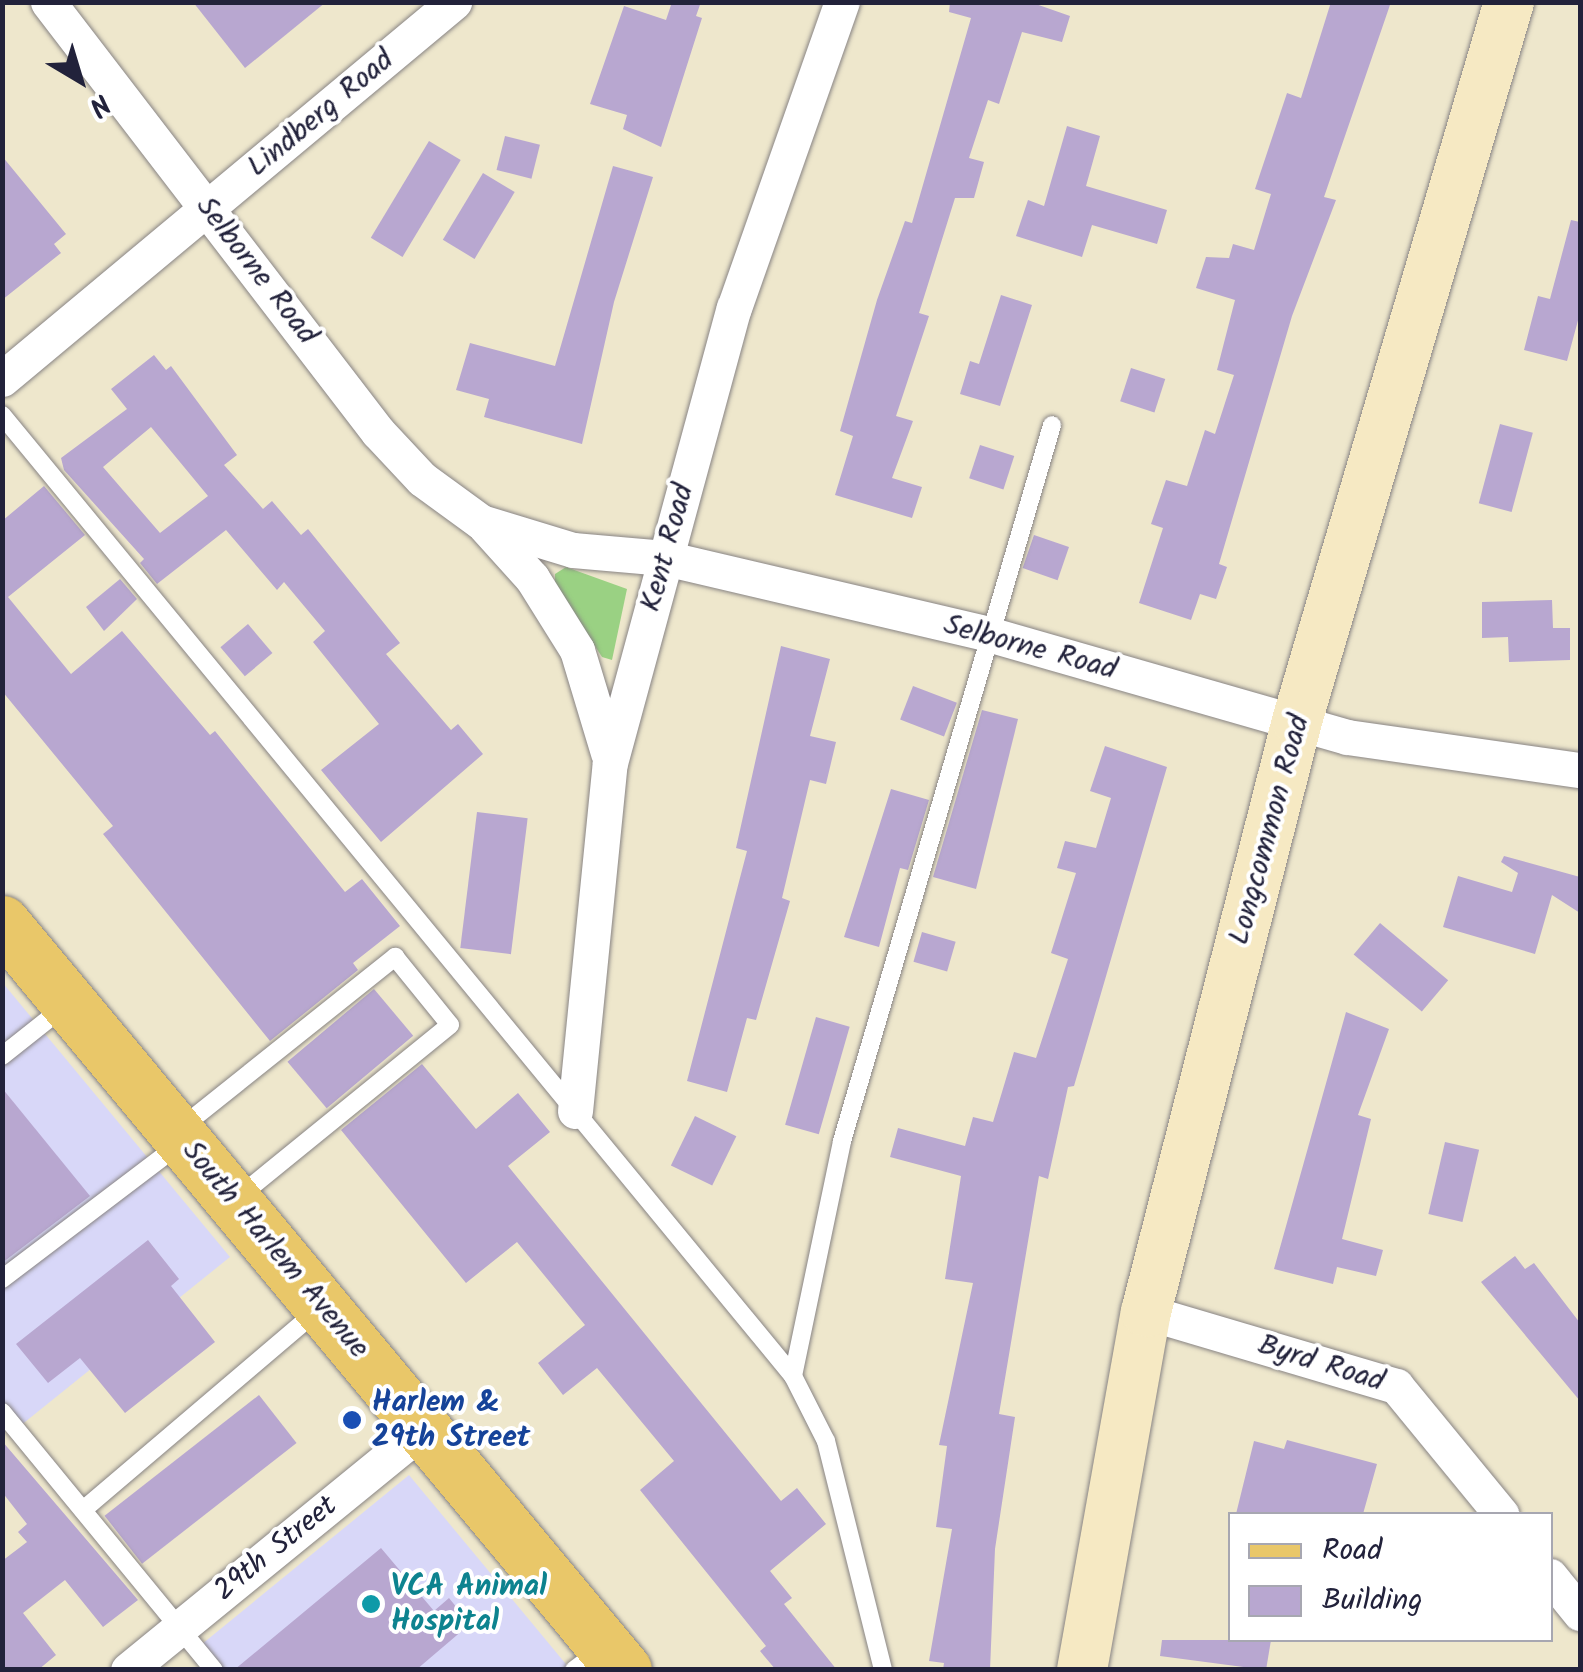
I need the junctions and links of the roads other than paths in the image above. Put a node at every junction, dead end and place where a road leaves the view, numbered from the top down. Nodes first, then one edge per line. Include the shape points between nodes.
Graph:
1 (48, 2) edge
2 (454, 2) edge
3 (842, 2) edge
4 (1509, 2) edge
5 (208, 208) junction
6 (2, 379) edge
7 (2, 415) edge
8 (1052, 425) dead end
9 (481, 522) junction
10 (665, 558) junction
11 (988, 634) junction
12 (1298, 722) junction
13 (610, 763) junction
14 (1580, 770) edge
15 (2, 923) edge
16 (69, 1002) junction
17 (2, 1056) edge
18 (574, 1111) junction
19 (180, 1136) junction
20 (234, 1201) junction
21 (2, 1279) edge
22 (322, 1307) junction
23 (1146, 1312) junction
24 (792, 1376) junction
25 (2, 1412) edge
26 (424, 1429) junction
27 (83, 1510) junction
28 (1498, 1512) edge
29 (1553, 1580) edge
30 (1580, 1613) edge
31 (179, 1628) junction
32 (601, 1662) edge
33 (128, 1670) edge
34 (214, 1670) edge
35 (883, 1670) edge
36 (1082, 1670) edge

1 - 5 street, Selborne Road
2 - 5 street, Lindberg Road
3 - 10 street, Kent Road via 734,308
4 - 12 street, Longcommon Road
5 - 6 street, Lindberg Road
5 - 9 street, Selborne Road via 378,432 422,479
7 - 18 lane
8 - 11 lane
9 - 10 street, Selborne Road via 573,550
9 - 13 street, Selborne Road via 532,578 577,650 603,720
10 - 11 street, Selborne Road
10 - 13 street, Kent Road
11 - 12 street, Selborne Road
11 - 24 lane via 842,1141
12 - 14 street, Selborne Road via 1461,758
12 - 23 street, Longcommon Road
13 - 18 street, Kent Road
15 - 16 main road, South Harlem Avenue
16 - 17 lane
16 - 19 main road, South Harlem Avenue
18 - 24 lane
19 - 20 main road, South Harlem Avenue
19 - 20 lane via 395,956 450,1025
19 - 21 lane
20 - 22 main road, South Harlem Avenue
22 - 26 main road, South Harlem Avenue
22 - 27 lane
23 - 28 street, Byrd Road via 1396,1386
23 - 36 street, Longcommon Road
24 - 35 lane via 826,1441
25 - 27 lane
26 - 31 street, 29th Street
26 - 32 main road, South Harlem Avenue
27 - 31 lane
29 - 30 street
31 - 33 street, 29th Street
31 - 34 lane

